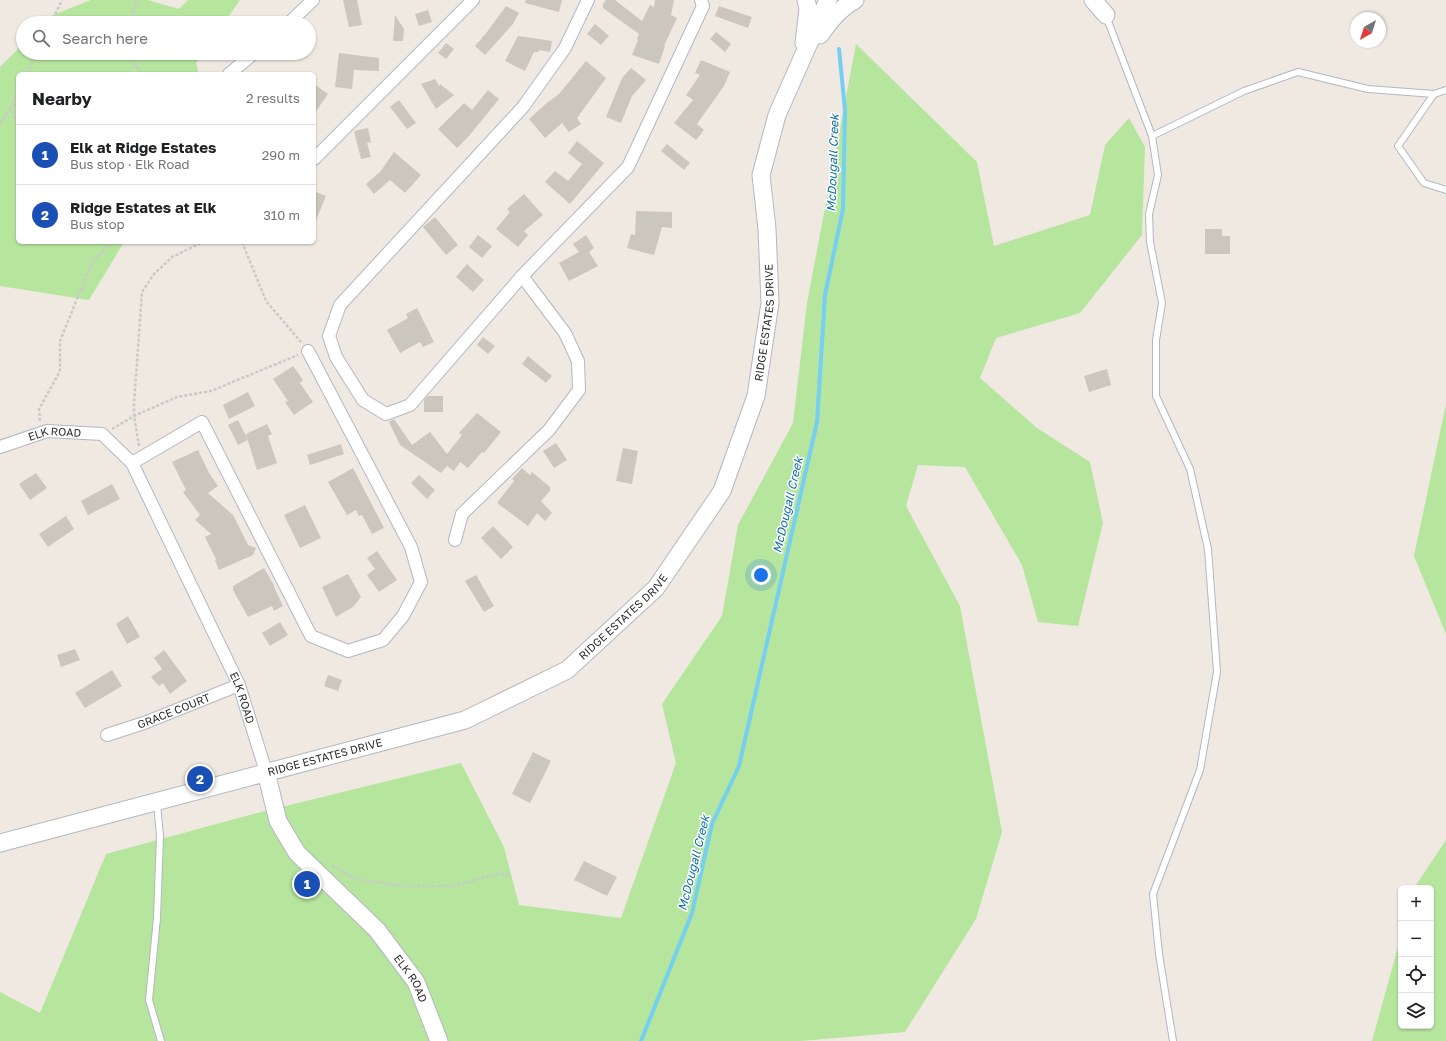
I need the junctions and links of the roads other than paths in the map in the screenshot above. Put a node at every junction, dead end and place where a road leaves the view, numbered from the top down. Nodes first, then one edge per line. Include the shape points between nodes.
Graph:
1 (313, 0) edge
2 (473, 0) edge
3 (588, 0) edge
4 (701, 0) edge
5 (806, 0) edge
6 (828, 0) edge
7 (855, 0) edge
8 (1093, 0) edge
9 (1104, 5) edge
10 (297, 16) edge
11 (246, 60) edge
12 (801, 61) junction
13 (231, 72) edge
14 (1446, 90) edge
15 (1434, 94) junction
16 (1152, 136) junction
17 (316, 157) edge
18 (1446, 190) edge
19 (522, 276) junction
20 (308, 351) road end
21 (0, 447) edge
22 (136, 460) junction
23 (455, 540) dead end
24 (239, 685) junction
25 (107, 734) dead end
26 (266, 772) junction
27 (156, 801) junction
28 (0, 843) edge
29 (161, 1041) edge
30 (439, 1041) edge
31 (1173, 1041) edge

1 - 10 street
2 - 17 street
3 - 19 street via 565,48 523,107 340,305 328,336 336,357 363,400 386,414 410,405
4 - 19 street via 703,6 628,167
5 - 12 street via 808,8
6 - 12 street, RIDGE ESTATES DRIVE
7 - 12 street via 833,17
8 - 9 street
9 - 16 lane
11 - 13 street
12 - 26 street, RIDGE ESTATES DRIVE via 777,115 761,175 767,229 770,303 756,396 722,491 656,588 566,670 465,720
14 - 15 lane
15 - 16 lane via 1368,89 1298,72 1244,91
15 - 18 lane via 1398,146 1424,182
16 - 31 lane via 1158,175 1149,214 1150,242 1162,303 1156,340 1156,396 1190,469 1208,549 1217,672 1200,770 1153,894 1159,954
19 - 23 street via 565,333 578,361 579,390 549,430 462,514
20 - 22 street via 411,547 421,582 404,616 383,640 348,651 311,636 202,422
21 - 22 street, ELK ROAD via 47,432 102,434
22 - 24 street, ELK ROAD
24 - 25 street, GRACE COURT via 144,723
24 - 26 street, ELK ROAD
26 - 27 street, RIDGE ESTATES DRIVE
26 - 30 street, ELK ROAD via 278,821 296,853 376,930 416,982
27 - 28 street, RIDGE ESTATES DRIVE
27 - 29 lane via 160,836 157,918 149,1000

